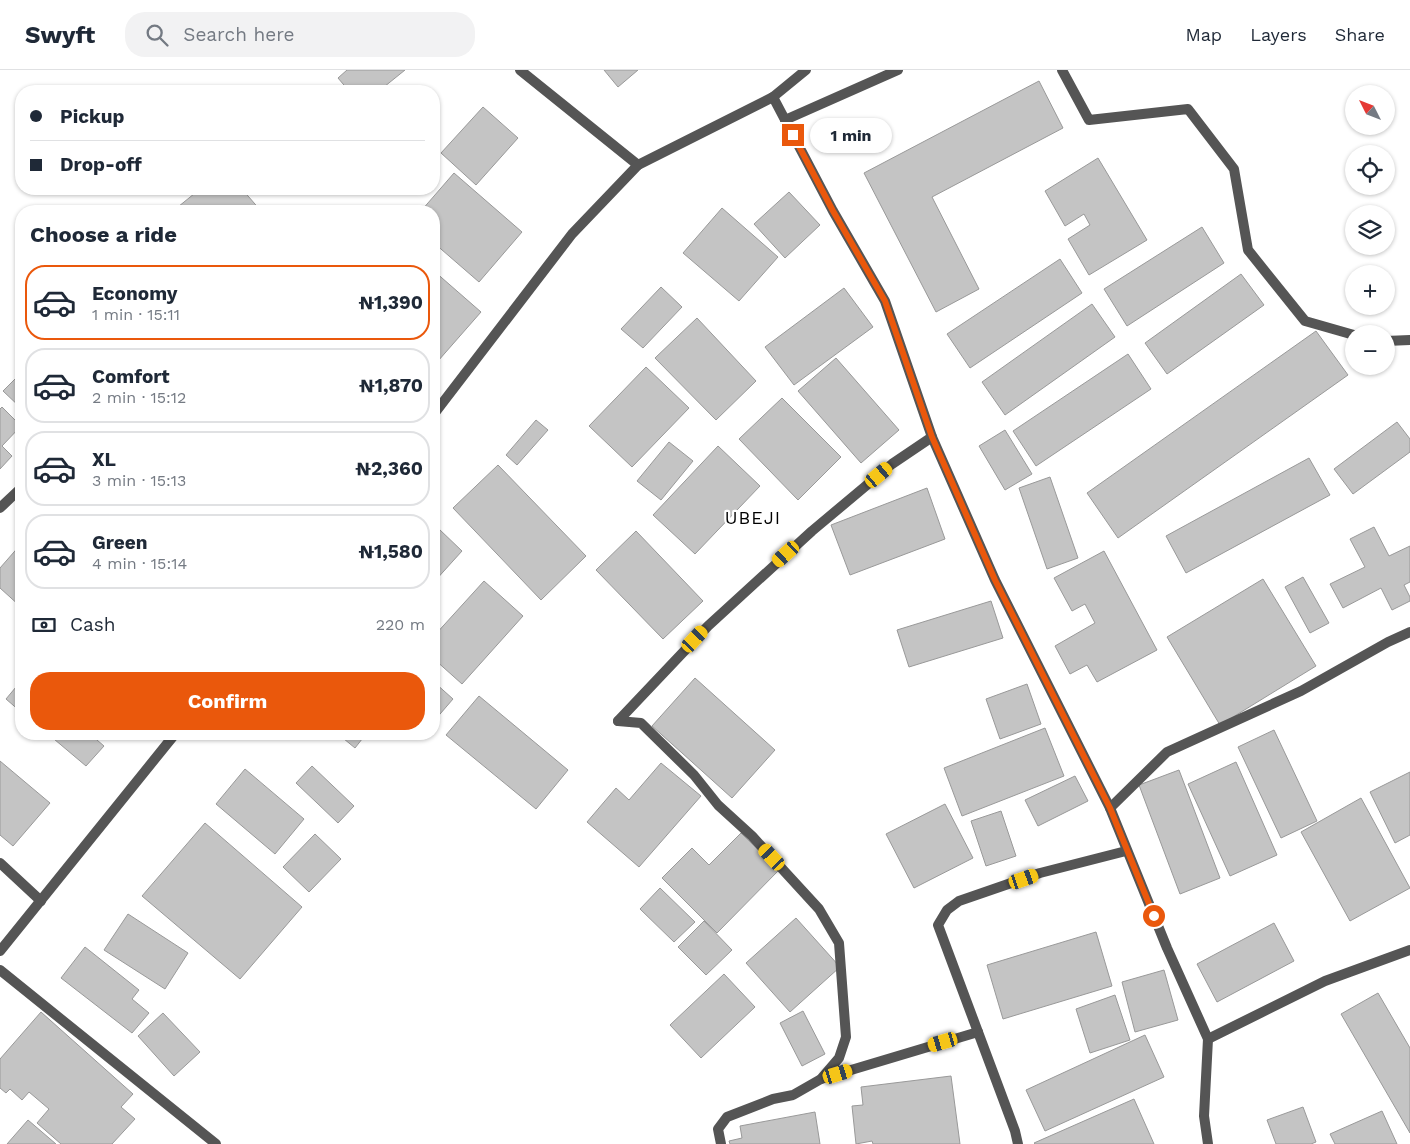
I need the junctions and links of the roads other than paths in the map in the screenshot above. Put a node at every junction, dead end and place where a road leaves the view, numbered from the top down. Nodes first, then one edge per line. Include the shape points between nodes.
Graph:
1 (520, 70) edge
2 (806, 70) edge
3 (898, 70) edge
4 (1062, 70) edge
5 (773, 97) junction
6 (785, 120) junction
7 (638, 165) junction
8 (1345, 332) edge
9 (1410, 340) edge
10 (1395, 341) edge
11 (440, 406) edge
12 (932, 437) junction
13 (15, 494) edge
14 (0, 508) edge
15 (1410, 632) edge
16 (170, 740) edge
17 (1110, 808) junction
18 (1126, 851) junction
19 (0, 864) edge
20 (41, 901) junction
21 (1410, 950) edge
22 (0, 951) edge
23 (0, 970) edge
24 (978, 1032) junction
25 (1208, 1039) junction
26 (820, 1079) junction
27 (216, 1144) edge
28 (720, 1144) edge
29 (1018, 1144) edge
30 (1208, 1144) edge

1 - 7 street
2 - 5 street
3 - 6 street
4 - 8 street via 1089,120 1188,109 1234,170 1248,250 1305,321
5 - 6 street
5 - 7 street
6 - 12 street via 885,301
7 - 11 street via 572,234
9 - 10 street
12 - 17 street via 995,580
12 - 26 street via 892,464 812,531 708,626 618,721 641,723 694,775 718,805 752,836 818,909 839,943 846,1036 839,1058
13 - 14 street
15 - 17 street via 1301,691 1167,752
16 - 20 street
17 - 18 street
18 - 24 street via 1040,873 959,901 948,910 938,925
18 - 25 street
19 - 20 street
20 - 22 street
21 - 25 street via 1325,980
23 - 27 street
24 - 26 street
24 - 29 street
25 - 30 street via 1204,1116
26 - 28 street via 793,1095 773,1099 727,1117 718,1130

